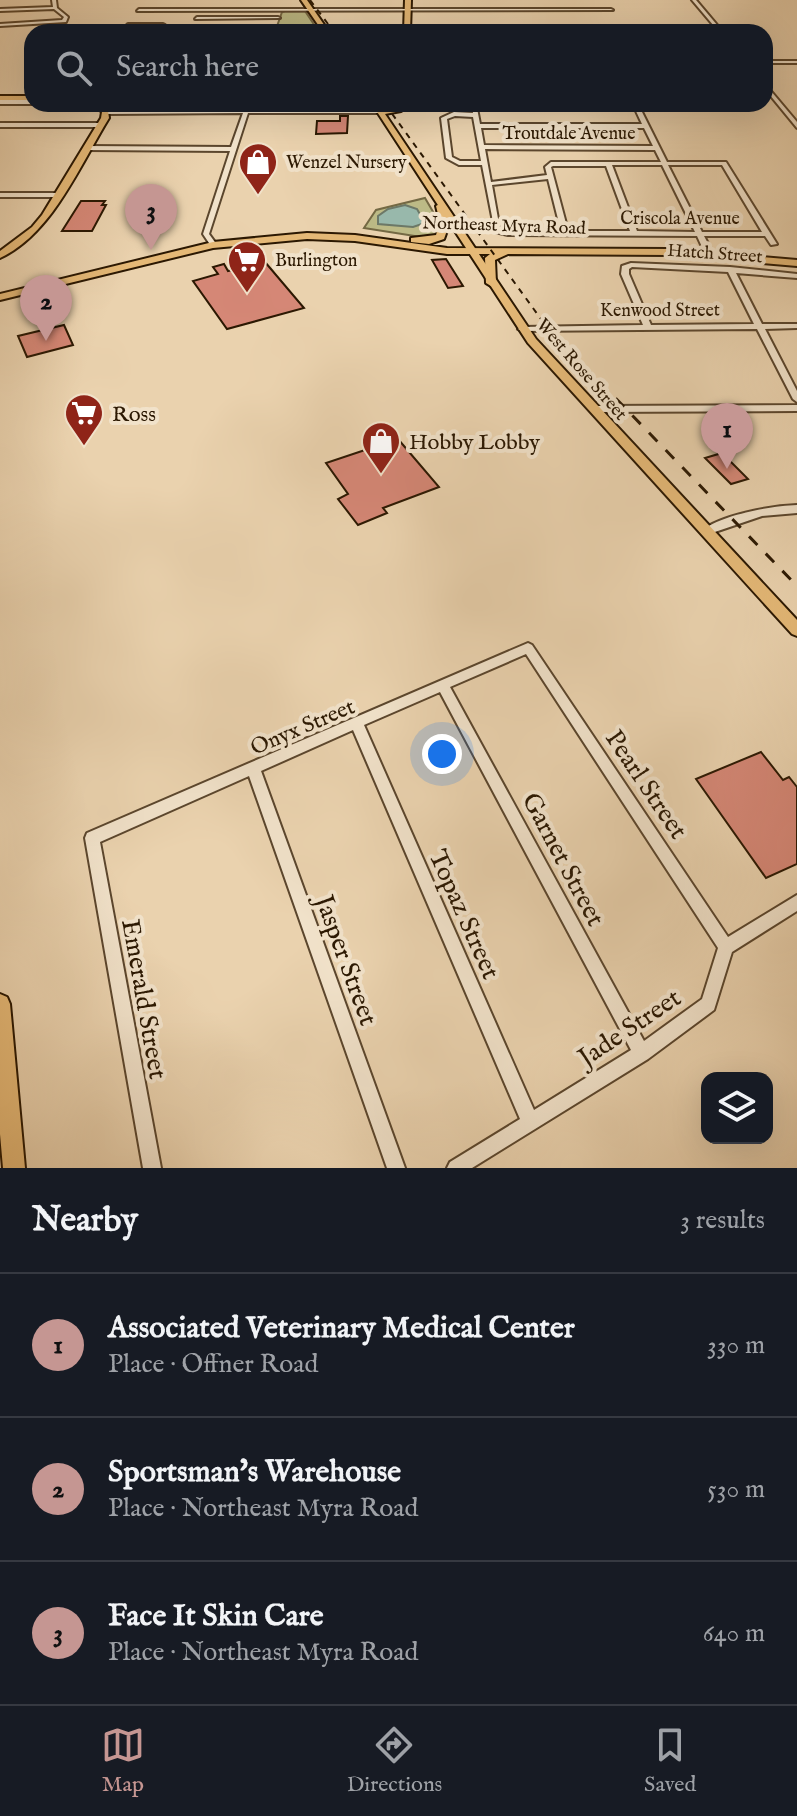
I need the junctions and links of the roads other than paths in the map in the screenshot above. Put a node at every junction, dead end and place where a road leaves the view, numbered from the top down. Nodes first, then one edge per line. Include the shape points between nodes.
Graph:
1 (54, 0) edge
2 (178, 0) edge
3 (304, 0) edge
4 (408, 0) edge
5 (694, 0) edge
6 (55, 8) junction
7 (0, 10) edge
8 (139, 10) dead end
9 (172, 10) junction
10 (215, 10) junction
11 (280, 10) junction
12 (311, 10) junction
13 (408, 10) junction
14 (611, 10) dead end
15 (74, 17) dead end
16 (197, 18) dead end
17 (211, 18) junction
18 (278, 18) junction
19 (65, 19) junction
20 (164, 24) edge
21 (276, 24) edge
22 (321, 24) edge
23 (407, 24) edge
24 (714, 24) edge
25 (0, 25) edge
26 (773, 62) edge
27 (797, 62) edge
28 (773, 96) edge
29 (0, 100) edge
30 (24, 100) edge
31 (106, 112) edge
32 (245, 112) edge
33 (380, 112) edge
34 (461, 112) edge
35 (476, 112) edge
36 (639, 112) edge
37 (0, 125) edge
38 (101, 125) junction
39 (478, 126) junction
40 (646, 126) junction
41 (797, 126) edge
42 (482, 147) junction
43 (87, 148) junction
44 (657, 148) junction
45 (234, 149) junction
46 (484, 163) junction
47 (608, 163) junction
48 (664, 163) junction
49 (550, 177) junction
50 (488, 184) junction
51 (0, 195) edge
52 (58, 195) junction
53 (441, 206) junction
54 (565, 233) junction
55 (634, 233) junction
56 (700, 234) junction
57 (766, 234) junction
58 (411, 240) junction
59 (773, 244) dead end
60 (213, 245) junction
61 (468, 248) junction
62 (707, 249) junction
63 (506, 252) junction
64 (0, 255) edge
65 (797, 260) edge
66 (730, 269) junction
67 (797, 276) edge
68 (491, 283) junction
69 (0, 295) edge
70 (647, 326) junction
71 (759, 326) junction
72 (797, 326) edge
73 (522, 329) junction
74 (797, 399) edge
75 (797, 408) edge
76 (594, 409) junction
77 (797, 509) edge
78 (706, 531) junction
79 (797, 630) edge
80 (528, 648) joint
81 (444, 687) junction
82 (357, 725) junction
83 (253, 768) junction
84 (92, 838) joint
85 (797, 902) edge
86 (726, 947) junction
87 (0, 1004) edge
88 (642, 1053) junction
89 (530, 1122) junction
90 (14, 1168) edge
91 (152, 1168) edge
92 (396, 1168) edge
93 (456, 1168) edge

1 - 6 street
2 - 9 street
3 - 12 main road
4 - 13 main road
5 - 24 street
6 - 7 street
6 - 19 street
8 - 9 street
9 - 10 street
9 - 20 street
10 - 11 street
10 - 17 street
11 - 12 street
11 - 18 street
12 - 13 street
12 - 22 main road
13 - 14 street
13 - 23 main road
15 - 19 street
16 - 17 street
17 - 18 street
18 - 21 street
19 - 25 street
26 - 27 street
28 - 41 street
29 - 30 main road
31 - 38 main road
32 - 45 street
33 - 53 main road, West Rose Street
34 - 46 street via 444,118 449,158
35 - 39 street
36 - 40 street
37 - 38 street
38 - 43 main road
39 - 40 street
39 - 42 street
40 - 44 street
42 - 44 street, Troutdale Avenue
42 - 46 street
43 - 45 street
43 - 52 main road
44 - 48 street
45 - 60 street via 206,234
46 - 50 street
47 - 48 street
47 - 49 street via 557,163 548,167
47 - 55 street
48 - 56 street
48 - 57 street via 724,163
49 - 50 street
49 - 54 street
50 - 54 street, Criscola Avenue via 497,231
51 - 52 street
52 - 64 main road via 35,229
53 - 58 highway via 445,222 440,237
53 - 61 main road, West Rose Street
54 - 55 street, Criscola Avenue
55 - 56 street, Criscola Avenue
56 - 57 street, Criscola Avenue
56 - 62 street
57 - 59 street
58 - 60 highway, Northeast Myra Road via 309,231 252,235
58 - 61 highway, Northeast Myra Road
60 - 61 highway, Northeast Myra Road via 332,236 431,250
60 - 69 highway, Northeast Myra Road
61 - 62 highway, Northeast Myra Road
61 - 63 highway, Northeast Myra Road
61 - 68 main road, West Rose Street
62 - 65 highway, Northeast Myra Road
63 - 65 highway, Northeast Myra Road via 669,252
63 - 68 highway via 490,258
66 - 67 street, Hatch Street
66 - 70 street, Hatch Street via 625,268
66 - 71 street
68 - 73 main road, West Rose Street
70 - 71 street, Kenwood Street
70 - 73 street, Kenwood Street
71 - 72 street, Kenwood Street
71 - 74 street
73 - 76 main road, West Rose Street
75 - 76 street
76 - 78 main road, West Rose Street
77 - 78 street via 778,508
78 - 79 main road, West Rose Street
80 - 81 street, Onyx Street
80 - 86 street, Pearl Street
81 - 82 street, Onyx Street
81 - 88 street, Garnet Street
82 - 83 street, Onyx Street
82 - 89 street, Topaz Street
83 - 84 street, Onyx Street
83 - 92 street, Jasper Street
84 - 91 street, Emerald Street
85 - 86 street
86 - 88 street, Jade Street via 708,1004
87 - 90 main road
88 - 89 street, Jade Street
89 - 93 street, Jade Street

